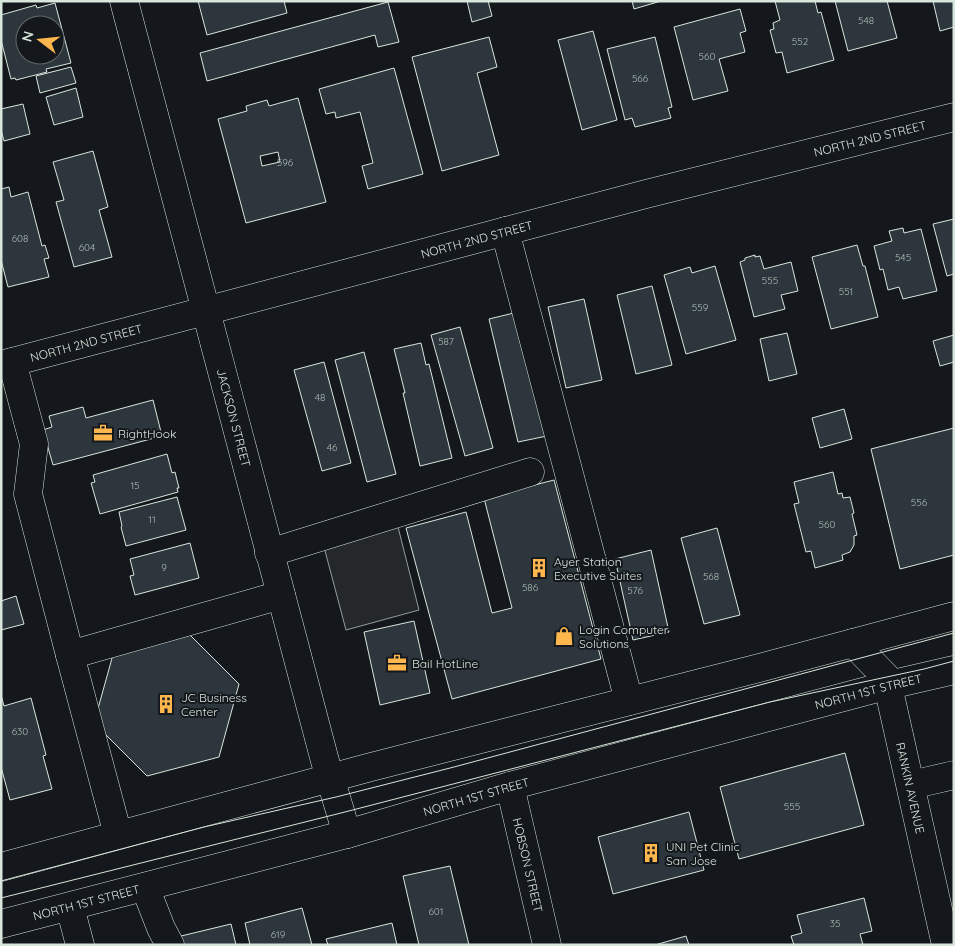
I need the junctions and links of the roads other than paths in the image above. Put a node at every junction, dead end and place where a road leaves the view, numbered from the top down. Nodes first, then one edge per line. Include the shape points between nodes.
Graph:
1 (124, 1) edge
2 (954, 116) edge
3 (505, 231) junction
4 (206, 311) junction
5 (7, 363) edge
6 (530, 472) dead end
7 (269, 553) junction
8 (281, 595) junction
9 (954, 616) edge
10 (853, 643) junction
11 (70, 654) junction
12 (954, 670) edge
13 (888, 685) junction
14 (629, 701) junction
15 (954, 774) edge
16 (330, 779) junction
17 (910, 785) junction
18 (510, 786) junction
19 (347, 834) junction
20 (118, 835) junction
21 (1, 866) edge
22 (145, 887) junction
23 (70, 907) junction
24 (1, 924) edge
25 (80, 945) edge
26 (170, 945) edge
27 (548, 945) edge
28 (946, 945) edge

1 - 4 street, JACKSON STREET
2 - 3 street, NORTH 2ND STREET
3 - 4 street, NORTH 2ND STREET
3 - 14 street
4 - 5 street, NORTH 2ND STREET
4 - 7 street, JACKSON STREET
5 - 11 street via 34,444 28,494
6 - 7 street
7 - 8 street, JACKSON STREET
8 - 11 street
8 - 16 street, JACKSON STREET
9 - 10 street
10 - 13 street, RANKIN AVENUE via 886,676
10 - 14 street
11 - 20 street
12 - 13 street, NORTH 1ST STREET
13 - 17 street, RANKIN AVENUE
13 - 18 street, NORTH 1ST STREET
14 - 16 street
15 - 17 street
16 - 19 street, JACKSON STREET
16 - 20 street
17 - 28 street, RANKIN AVENUE
18 - 19 street, NORTH 1ST STREET
18 - 27 street, HOBSON STREET
19 - 22 street, NORTH 1ST STREET
20 - 21 street
22 - 23 street, NORTH 1ST STREET
22 - 26 street
23 - 24 street, NORTH 1ST STREET
23 - 25 street

